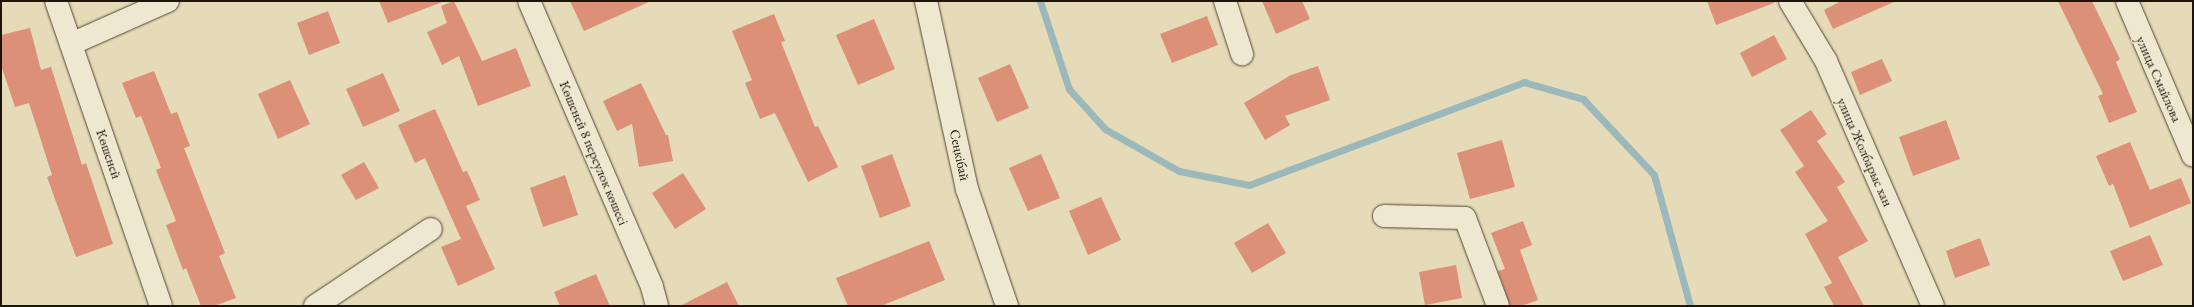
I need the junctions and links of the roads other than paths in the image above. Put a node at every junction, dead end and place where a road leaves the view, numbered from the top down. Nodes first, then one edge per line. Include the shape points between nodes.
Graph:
1 (56, 1) edge
2 (168, 1) edge
3 (529, 1) edge
4 (926, 1) edge
5 (1225, 1) edge
6 (1790, 1) edge
7 (2127, 1) edge
8 (71, 44) junction
9 (1242, 54) dead end
10 (2193, 156) edge
11 (1384, 216) dead end
12 (431, 228) dead end
13 (162, 306) edge
14 (315, 306) edge
15 (657, 306) edge
16 (1007, 306) edge
17 (1498, 306) edge
18 (1933, 306) edge

1 - 8 street, Көшеней
2 - 8 street
3 - 15 street, Көшеней 8 переулок көшесі via 652,287
4 - 16 street, Сеңкібай via 967,189
5 - 9 street
6 - 18 street, улица Жолбарыс хан via 1826,61
7 - 10 street, улица Смайлова
8 - 13 street, Көшеней
11 - 17 street via 1465,218
12 - 14 street

